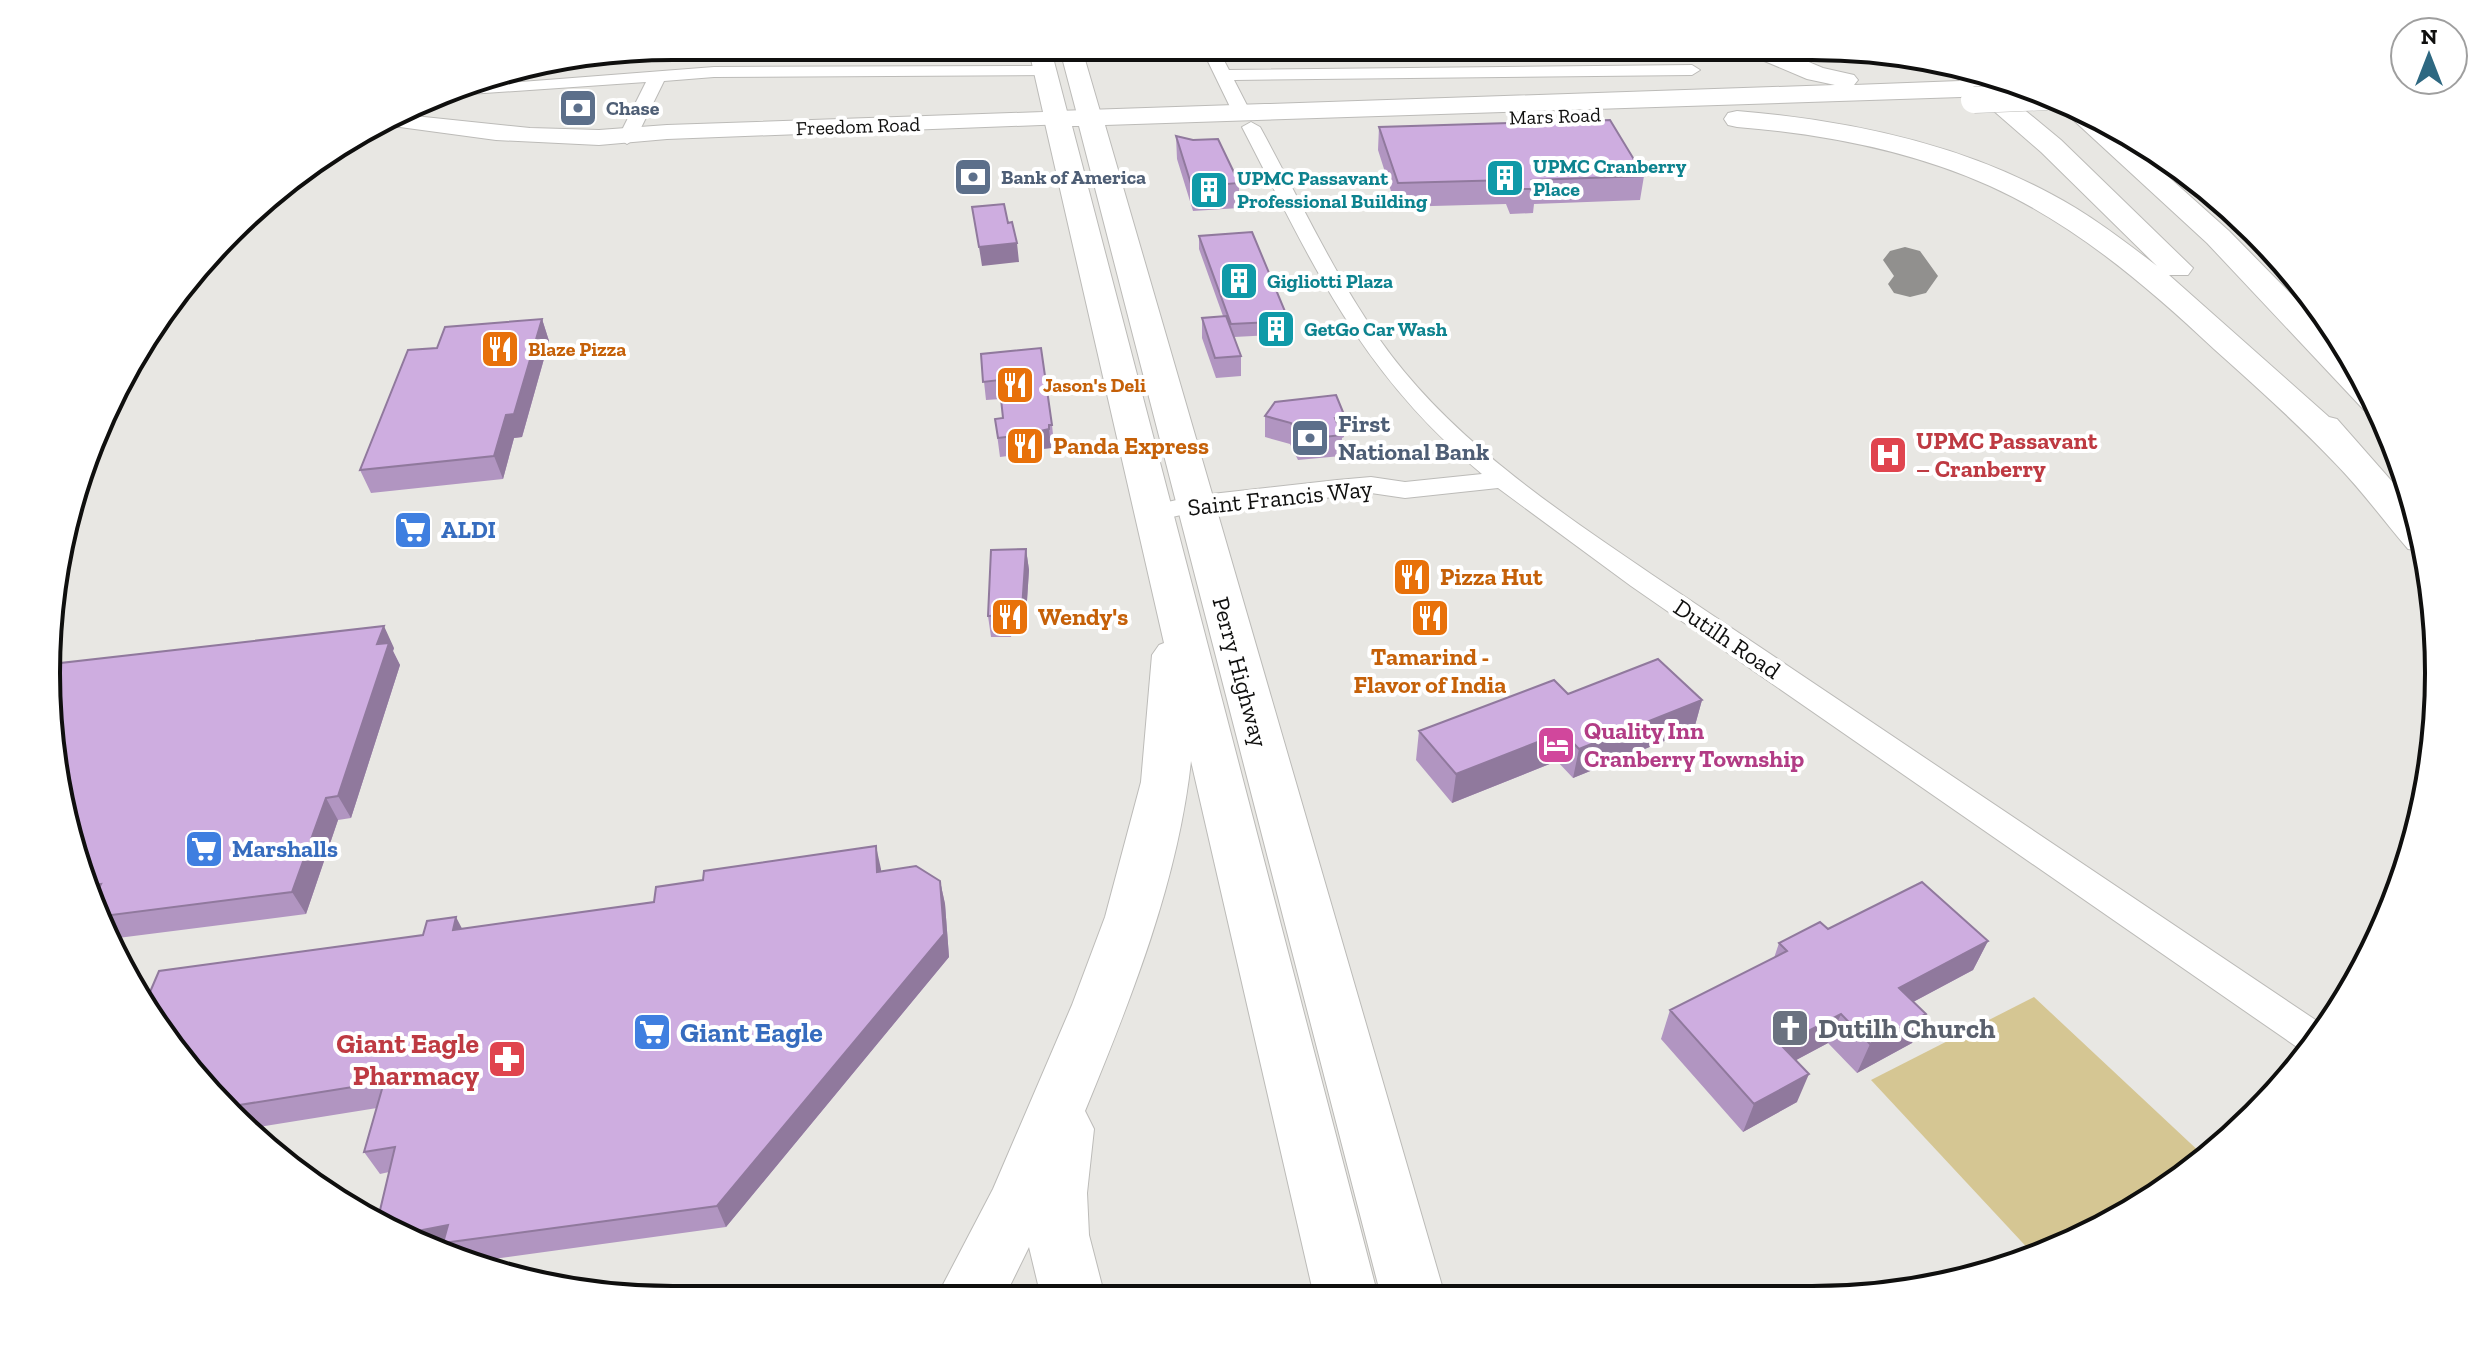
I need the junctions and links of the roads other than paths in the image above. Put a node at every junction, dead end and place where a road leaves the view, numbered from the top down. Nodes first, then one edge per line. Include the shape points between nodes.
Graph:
1 (1042, 60) edge
2 (1071, 60) edge
3 (1216, 60) edge
4 (1744, 60) edge
5 (1692, 70) dead end
6 (1045, 71) junction
7 (659, 74) junction
8 (1223, 75) junction
9 (1957, 86) edge
10 (1988, 86) edge
11 (488, 89) edge
12 (2006, 92) edge
13 (1710, 97) junction
14 (1782, 101) junction
15 (1642, 113) junction
16 (1247, 120) junction
17 (404, 122) edge
18 (1076, 126) junction
19 (2106, 136) edge
20 (627, 138) junction
21 (2339, 360) edge
22 (2343, 450) junction
23 (1504, 480) junction
24 (1176, 515) junction
25 (2406, 521) edge
26 (1174, 593) junction
27 (2307, 1035) edge
28 (1081, 1053) junction
29 (975, 1286) edge
30 (1070, 1286) edge
31 (1344, 1286) edge
32 (1410, 1286) edge

1 - 6 main road, Perry Highway
2 - 18 main road, Perry Highway
3 - 8 street, Dutilh Road
4 - 9 highway via 1816,74
4 - 13 highway via 1747,79
4 - 14 highway
5 - 8 street, Mars Road
6 - 7 street
6 - 18 main road, Perry Highway
7 - 11 street
7 - 20 street
8 - 16 street, Dutilh Road
9 - 10 highway, Mars Road
9 - 12 highway, Mars Road, bridge
9 - 14 highway, Mars Road
9 - 14 highway, Mars Road
9 - 22 highway via 2051,146 2121,212 2286,381
13 - 14 highway, Mars Road
13 - 16 highway, Mars Road
14 - 15 highway, Mars Road
15 - 16 highway, Mars Road
15 - 22 highway via 1765,120 1846,133 1921,153 2021,191 2122,254
16 - 18 highway, Mars Road
16 - 23 street, Dutilh Road via 1375,349 1416,399
17 - 20 main road, Freedom Road via 540,137
18 - 20 main road, Freedom Road via 661,144
18 - 24 highway, Perry Highway
19 - 21 highway via 2218,237
22 - 25 highway
23 - 24 street, Saint Francis Way via 1405,490 1376,500
23 - 27 street, Dutilh Road via 1641,580
24 - 26 highway, Perry Highway
24 - 32 highway, Perry Highway
26 - 28 highway via 1173,709 1160,806 1134,903
26 - 31 highway, Perry Highway
28 - 29 highway via 999,1243
28 - 30 highway via 1056,1197 1061,1257

